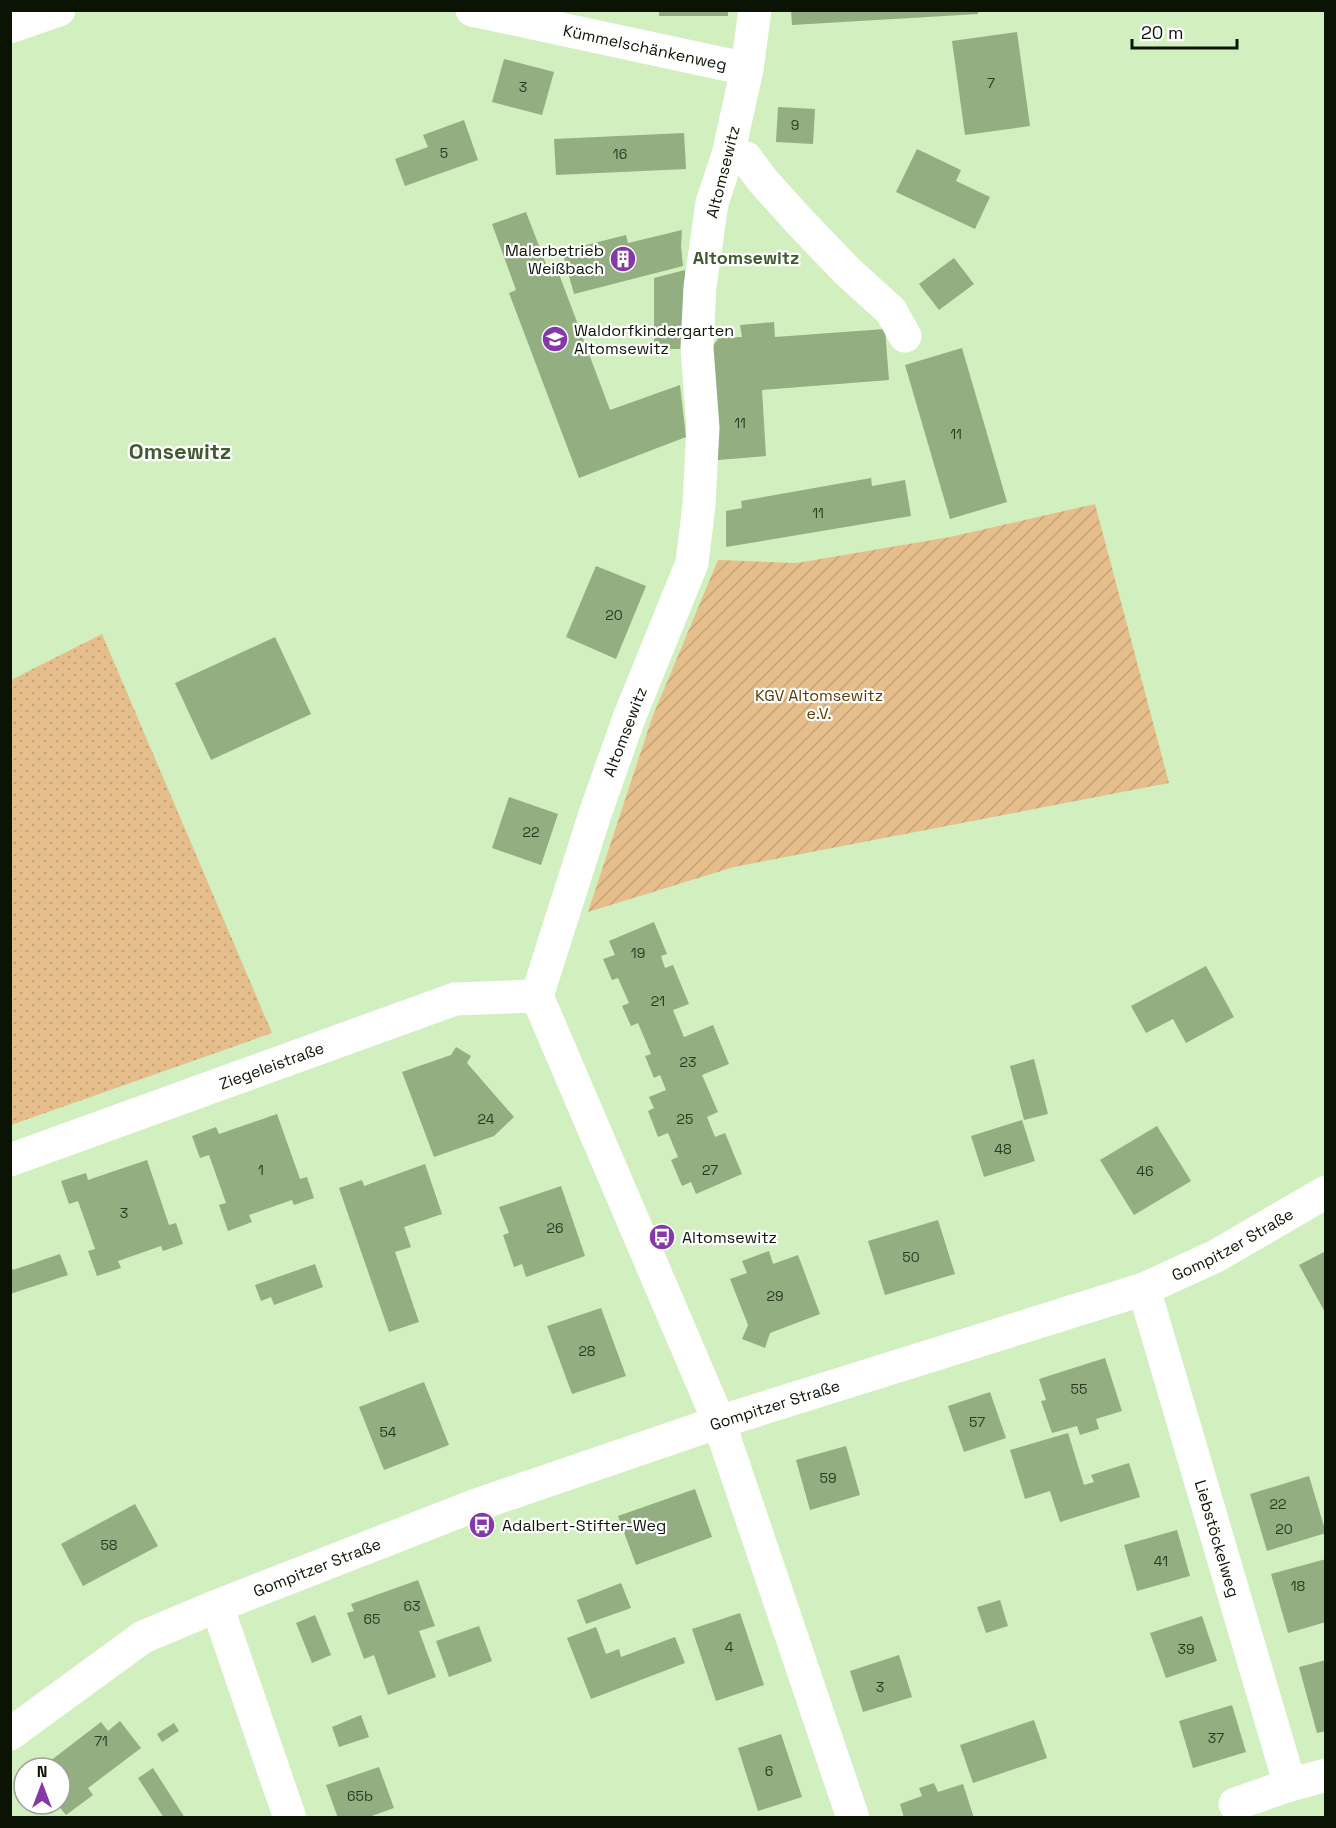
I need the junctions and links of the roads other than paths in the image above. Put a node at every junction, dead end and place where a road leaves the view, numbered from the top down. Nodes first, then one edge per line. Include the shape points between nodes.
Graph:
1 (59, 10) edge
2 (472, 10) edge
3 (755, 10) edge
4 (10, 27) edge
5 (747, 69) junction
6 (728, 155) junction
7 (905, 336) dead end
8 (537, 996) junction
9 (10, 1160) edge
10 (1326, 1192) edge
11 (1144, 1290) junction
12 (719, 1422) junction
13 (217, 1606) junction
14 (10, 1734) edge
15 (1326, 1775) edge
16 (1290, 1785) junction
17 (1235, 1803) dead end
18 (290, 1818) edge
19 (853, 1818) edge

1 - 4 street
2 - 5 street, Kümmelschänkenweg
3 - 5 street, Altomsewitz
5 - 6 street, Altomsewitz
6 - 7 street via 746,158 801,223 891,311
6 - 8 street, Altomsewitz via 712,203 700,287 697,348 703,428 692,563 629,718
8 - 9 street, Ziegeleistraße via 455,999
8 - 12 street
10 - 11 street, Gompitzer Straße via 1216,1256
11 - 12 street, Gompitzer Straße
11 - 16 street, Liebstöckelweg
12 - 13 street, Gompitzer Straße via 476,1505
12 - 19 street
13 - 14 street, Gompitzer Straße via 142,1637
13 - 18 street
15 - 16 street
16 - 17 street

